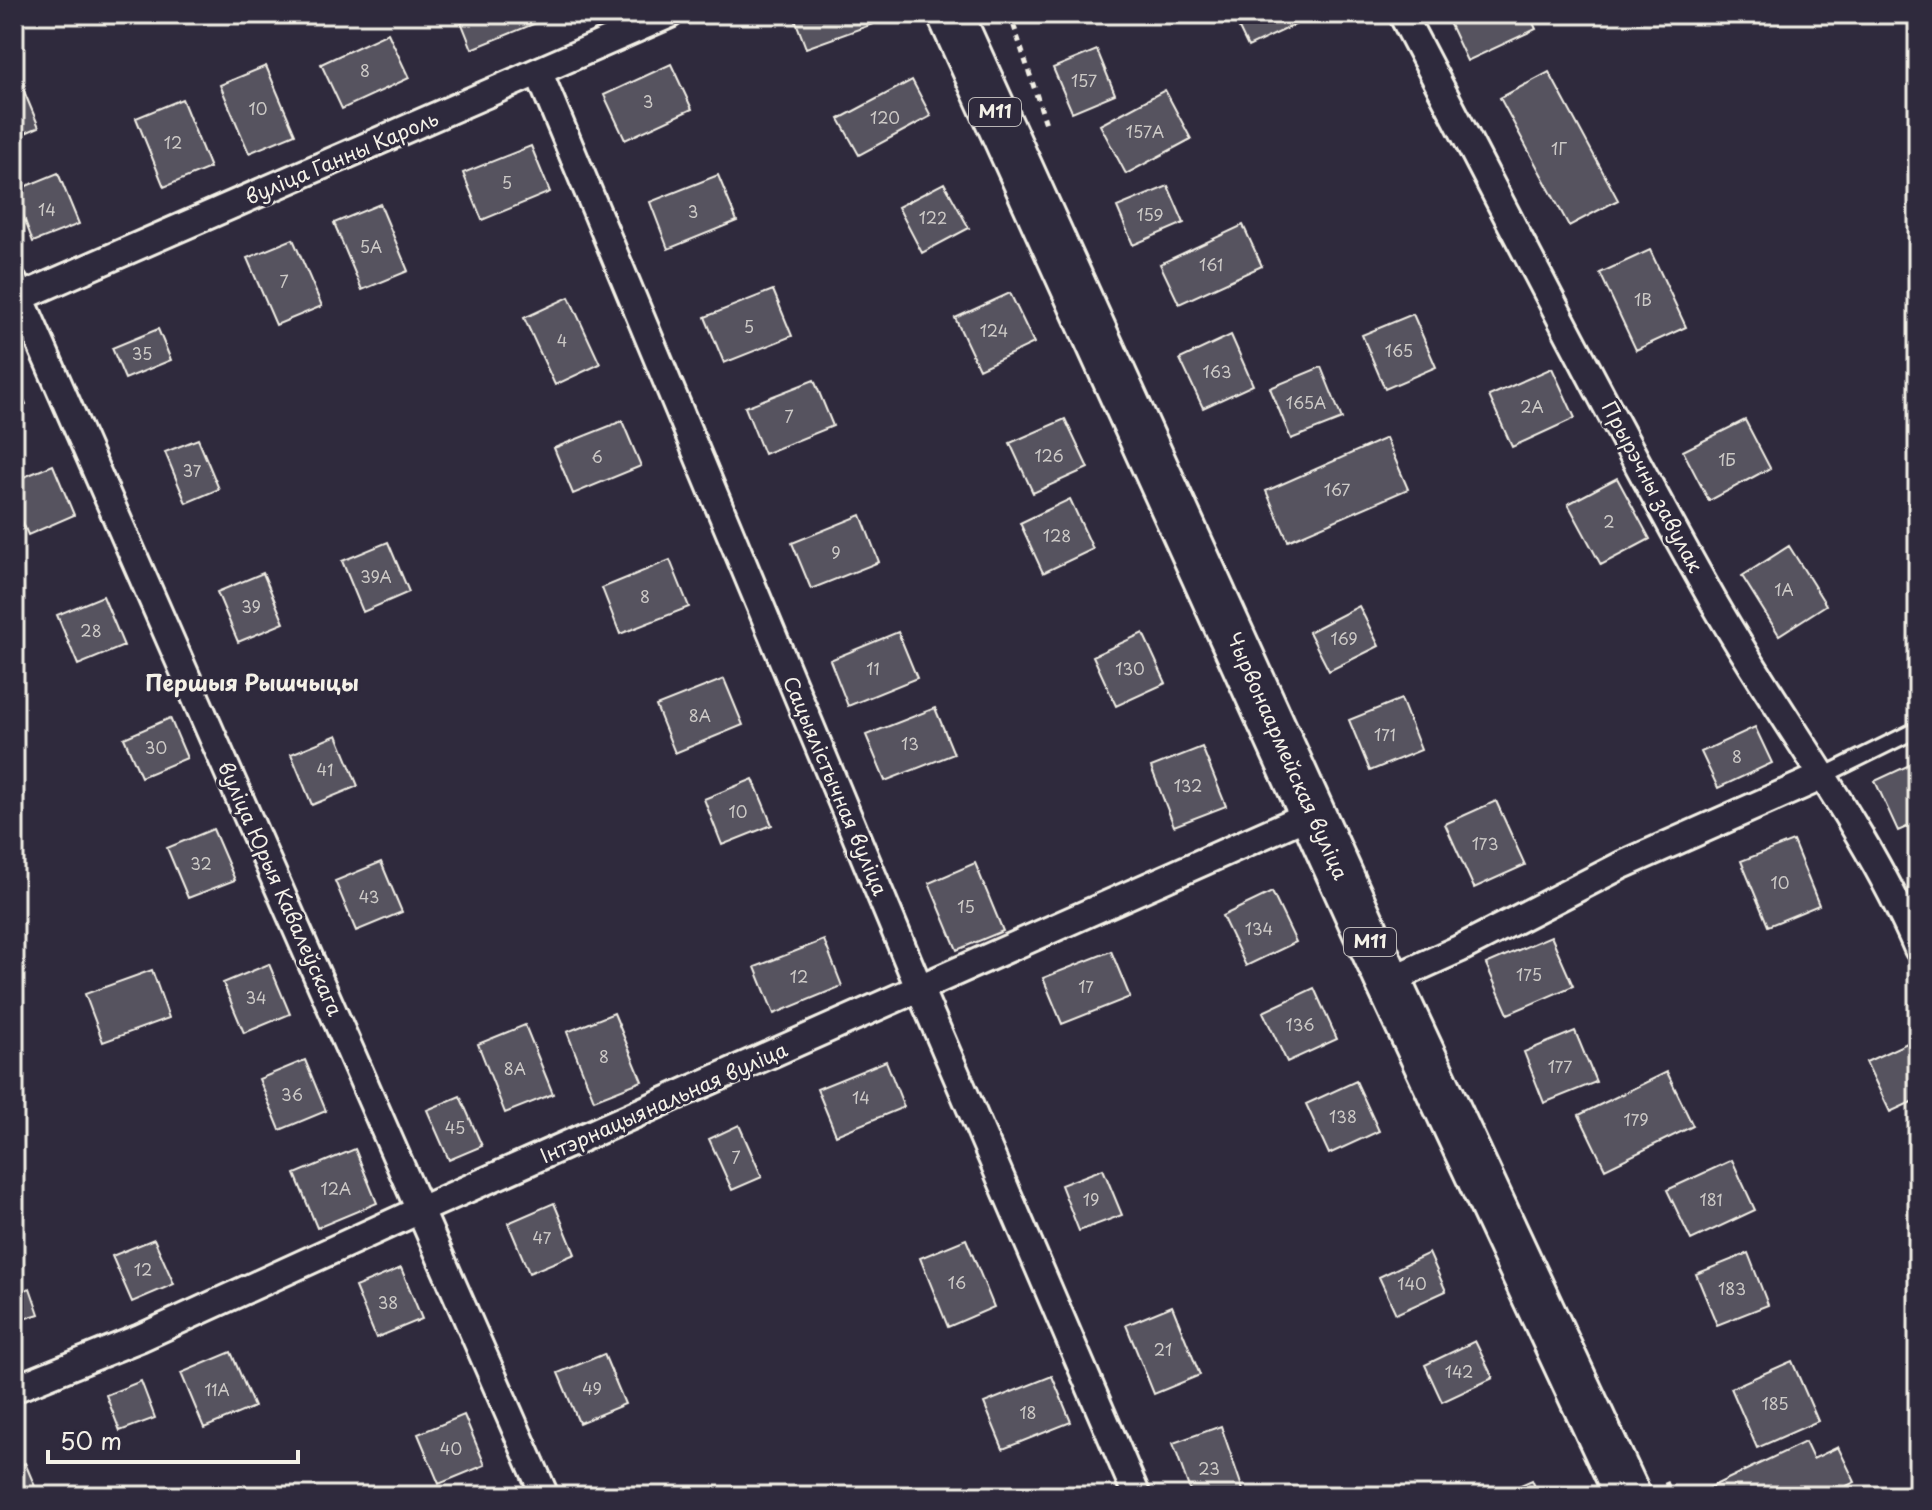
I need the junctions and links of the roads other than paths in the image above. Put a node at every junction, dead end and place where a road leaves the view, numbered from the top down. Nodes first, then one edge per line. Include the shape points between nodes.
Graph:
1 (670, 14) edge
2 (950, 14) edge
3 (1402, 14) edge
4 (539, 73) junction
5 (16, 293) edge
6 (1918, 729) edge
7 (1823, 776) junction
8 (1313, 813) junction
9 (1918, 949) edge
10 (1388, 981) junction
11 (920, 990) junction
12 (420, 1210) junction
13 (14, 1389) edge
14 (545, 1496) edge
15 (1137, 1496) edge
16 (1628, 1496) edge

1 - 4 street, вуліца Ганны Кароль
2 - 8 highway, Чырвонаармейская вуліца / М11
3 - 7 street, Прырэчны завулак via 1708,593
4 - 5 street, вуліца Ганны Кароль
4 - 11 street, Сацыялістычная вуліца
5 - 12 street, вуліца Юрыя Кавалеўскага
6 - 7 lane
7 - 9 street, Прырэчны завулак
7 - 10 street via 1622,865
8 - 10 highway, Чырвонаармейская вуліца / М11
8 - 11 street, Інтэрнацыянальная вуліца
10 - 16 highway, Чырвонаармейская вуліца / М11
11 - 12 street, Інтэрнацыянальная вуліца
11 - 15 street, Сацыялістычная вуліца
12 - 13 street, Інтэрнацыянальная вуліца via 140,1338
12 - 14 street, вуліца Юрыя Кавалеўскага

